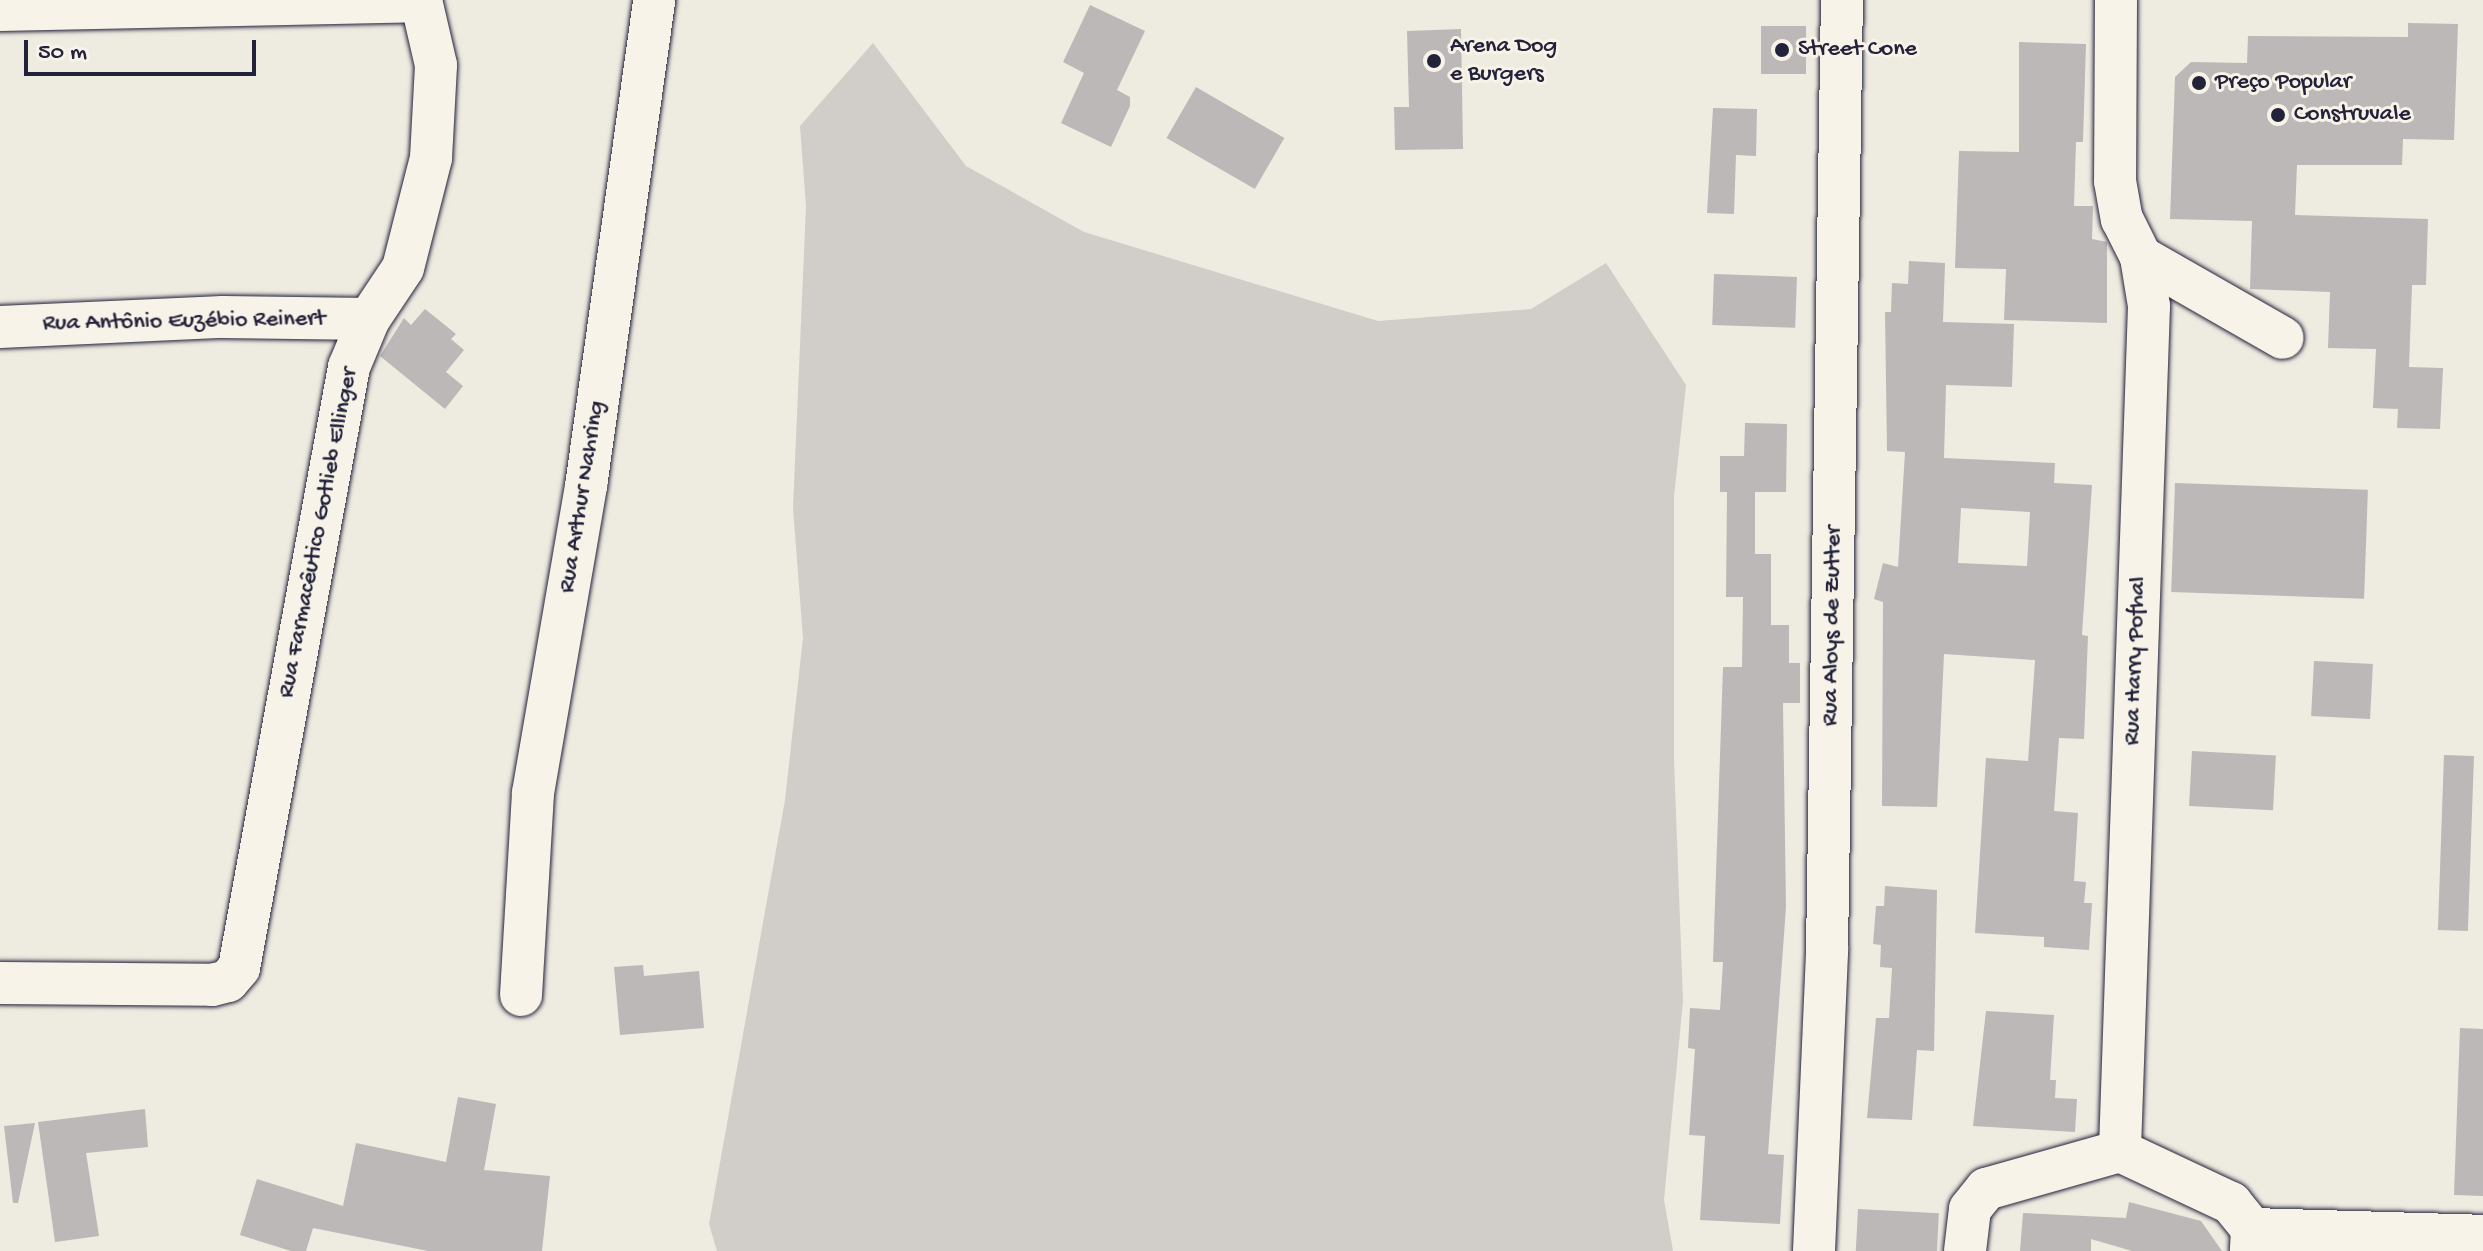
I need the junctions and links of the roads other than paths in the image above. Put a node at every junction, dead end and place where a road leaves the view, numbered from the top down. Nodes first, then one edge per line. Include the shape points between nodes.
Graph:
1 (654, 0) edge
2 (1842, 0) edge
3 (2116, 0) edge
4 (421, 1) edge
5 (0, 10) edge
6 (2141, 257) junction
7 (369, 319) junction
8 (0, 327) edge
9 (2283, 338) dead end
10 (0, 983) edge
11 (521, 995) dead end
12 (2120, 1151) junction
13 (2483, 1236) edge
14 (2251, 1240) edge
15 (1814, 1251) edge
16 (1965, 1251) edge

1 - 11 street, Rua Arthur Nahring via 586,486 533,793
2 - 15 street, Rua Aloys de Zutter via 1827,934
3 - 6 street, Rua Harry Pofhal via 2115,181 2122,219
4 - 5 street
4 - 7 street, Rua Farmacêutico Gotlieb Ellinger via 436,65 431,158 403,268
6 - 9 street
6 - 12 street, Rua Harry Pofhal via 2149,306
7 - 8 street, Rua Antônio Euzébio Reinert via 223,317
7 - 10 street, Rua Farmacêutico Gotlieb Ellinger via 349,367 334,433 239,968 228,981
12 - 14 street via 2231,1203
12 - 16 street via 1986,1189 1970,1209
13 - 14 street

